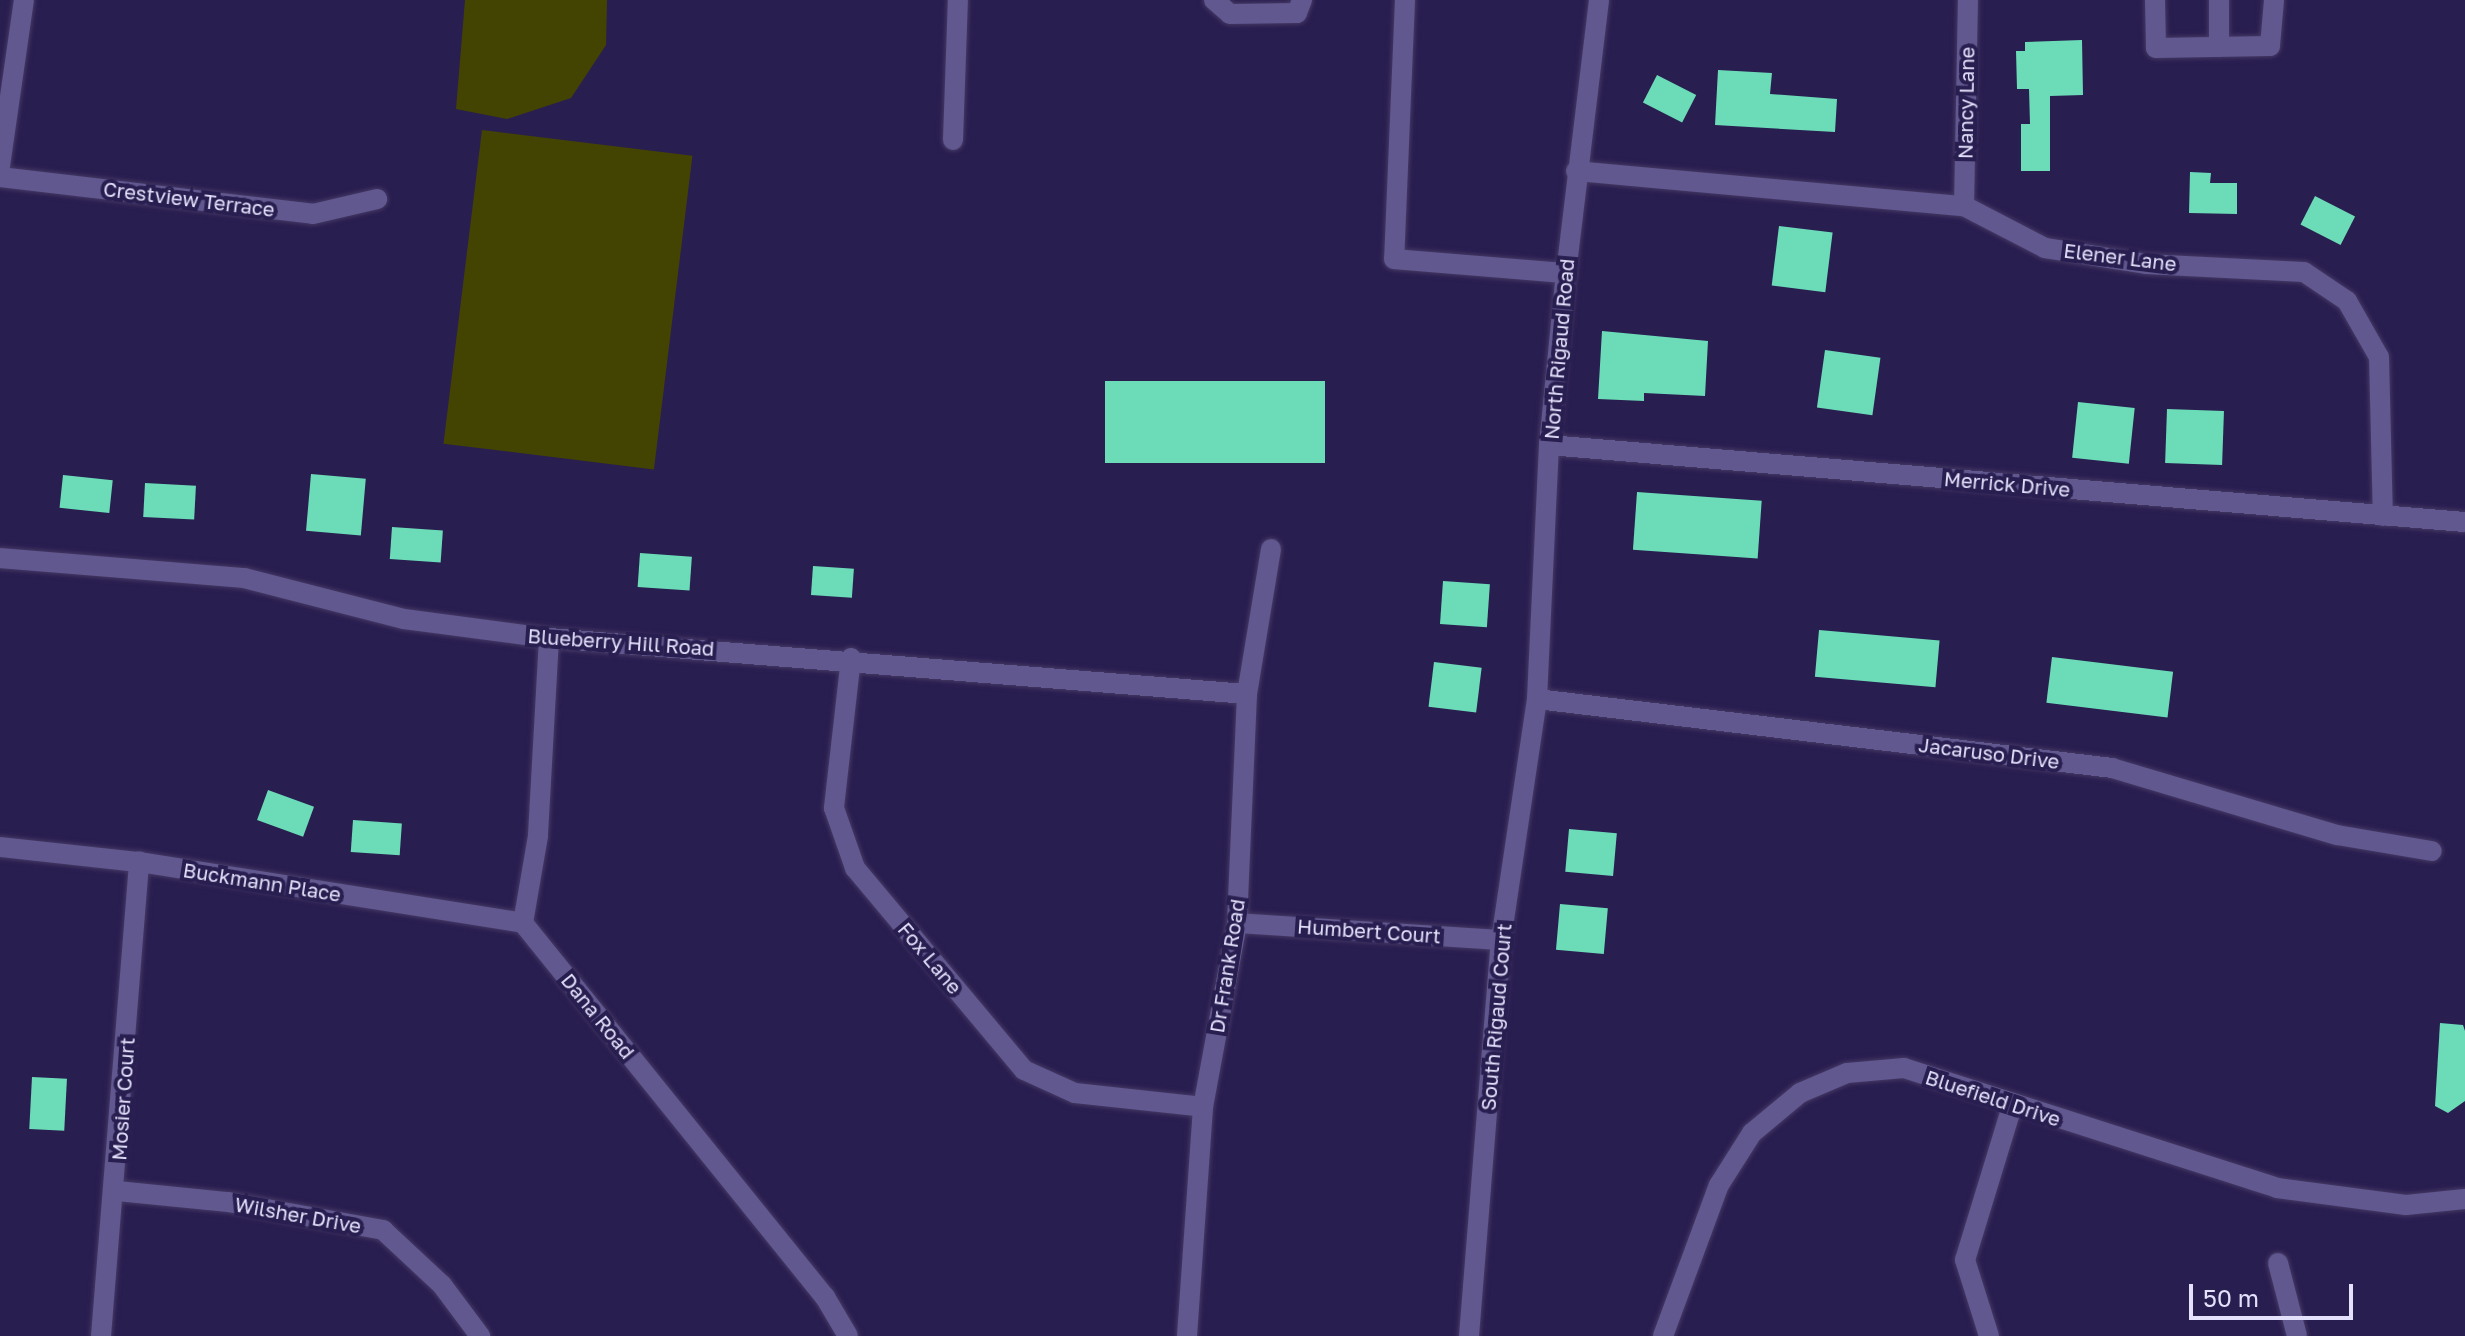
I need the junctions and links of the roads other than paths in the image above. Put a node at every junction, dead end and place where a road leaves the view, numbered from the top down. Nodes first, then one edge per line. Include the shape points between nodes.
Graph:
1 (24, 0) edge
2 (958, 0) edge
3 (1214, 0) edge
4 (1302, 0) edge
5 (1405, 0) edge
6 (1599, 0) edge
7 (1968, 0) edge
8 (2155, 0) edge
9 (2219, 0) edge
10 (2274, 0) edge
11 (2219, 47) junction
12 (953, 140) dead end
13 (0, 166) edge
14 (1576, 171) junction
15 (0, 177) edge
16 (377, 199) dead end
17 (1964, 206) junction
18 (1566, 273) junction
19 (1549, 445) junction
20 (2383, 516) junction
21 (2465, 522) edge
22 (1271, 549) dead end
23 (0, 558) edge
24 (549, 638) junction
25 (851, 658) junction
26 (1247, 694) junction
27 (1537, 699) junction
28 (0, 847) edge
29 (2432, 851) dead end
30 (139, 862) junction
31 (523, 923) junction
32 (1237, 923) junction
33 (1501, 940) junction
34 (2012, 1106) junction
35 (1203, 1107) junction
36 (117, 1191) junction
37 (2465, 1199) edge
38 (2278, 1263) dead end
39 (101, 1336) edge
40 (480, 1336) edge
41 (848, 1336) edge
42 (1187, 1336) edge
43 (1469, 1336) edge
44 (1663, 1336) edge
45 (1989, 1336) edge
46 (2297, 1336) edge

1 - 13 street
2 - 12 street
3 - 4 street via 1230,14 1297,13
5 - 18 street via 1394,259
6 - 14 street, North Rigaud Road
7 - 17 street, Nancy Lane
8 - 11 street via 2156,48
9 - 11 street
10 - 11 street via 2270,46
14 - 17 street, Elener Lane
14 - 18 street, North Rigaud Road
15 - 16 street, Crestview Terrace via 313,214
17 - 20 street, Elener Lane via 2045,248 2146,264 2304,272 2347,301 2379,357
18 - 19 street, North Rigaud Road
19 - 20 street, Merrick Drive
19 - 27 street, North Rigaud Road
20 - 21 street, Merrick Drive
22 - 26 street, Dr Frank Road
23 - 24 street, Blueberry Hill Road via 244,578 404,619
24 - 25 street, Blueberry Hill Road
24 - 31 street via 538,836
25 - 26 street, Blueberry Hill Road
25 - 35 street, Fox Lane via 834,808 855,868 1024,1070 1075,1093
26 - 32 street, Dr Frank Road
27 - 29 street, Jacaruso Drive via 2112,768 2337,835
27 - 33 street, South Rigaud Court
28 - 30 street, Buckmann Place
30 - 31 street, Buckmann Place
30 - 36 street, Mosier Court
31 - 41 street, Dana Road via 825,1297
32 - 33 street, Humbert Court
32 - 35 street, Dr Frank Road
33 - 43 street, South Rigaud Court
34 - 37 street, Bluefield Drive via 2277,1188 2406,1205
34 - 44 street, Bluefield Drive via 1904,1068 1847,1073 1800,1093 1752,1133 1719,1185
34 - 45 street via 1965,1260
35 - 42 street, Dr Frank Road
36 - 39 street, Mosier Court
36 - 40 street, Wilsher Drive via 228,1202 383,1230 442,1285
38 - 46 street

